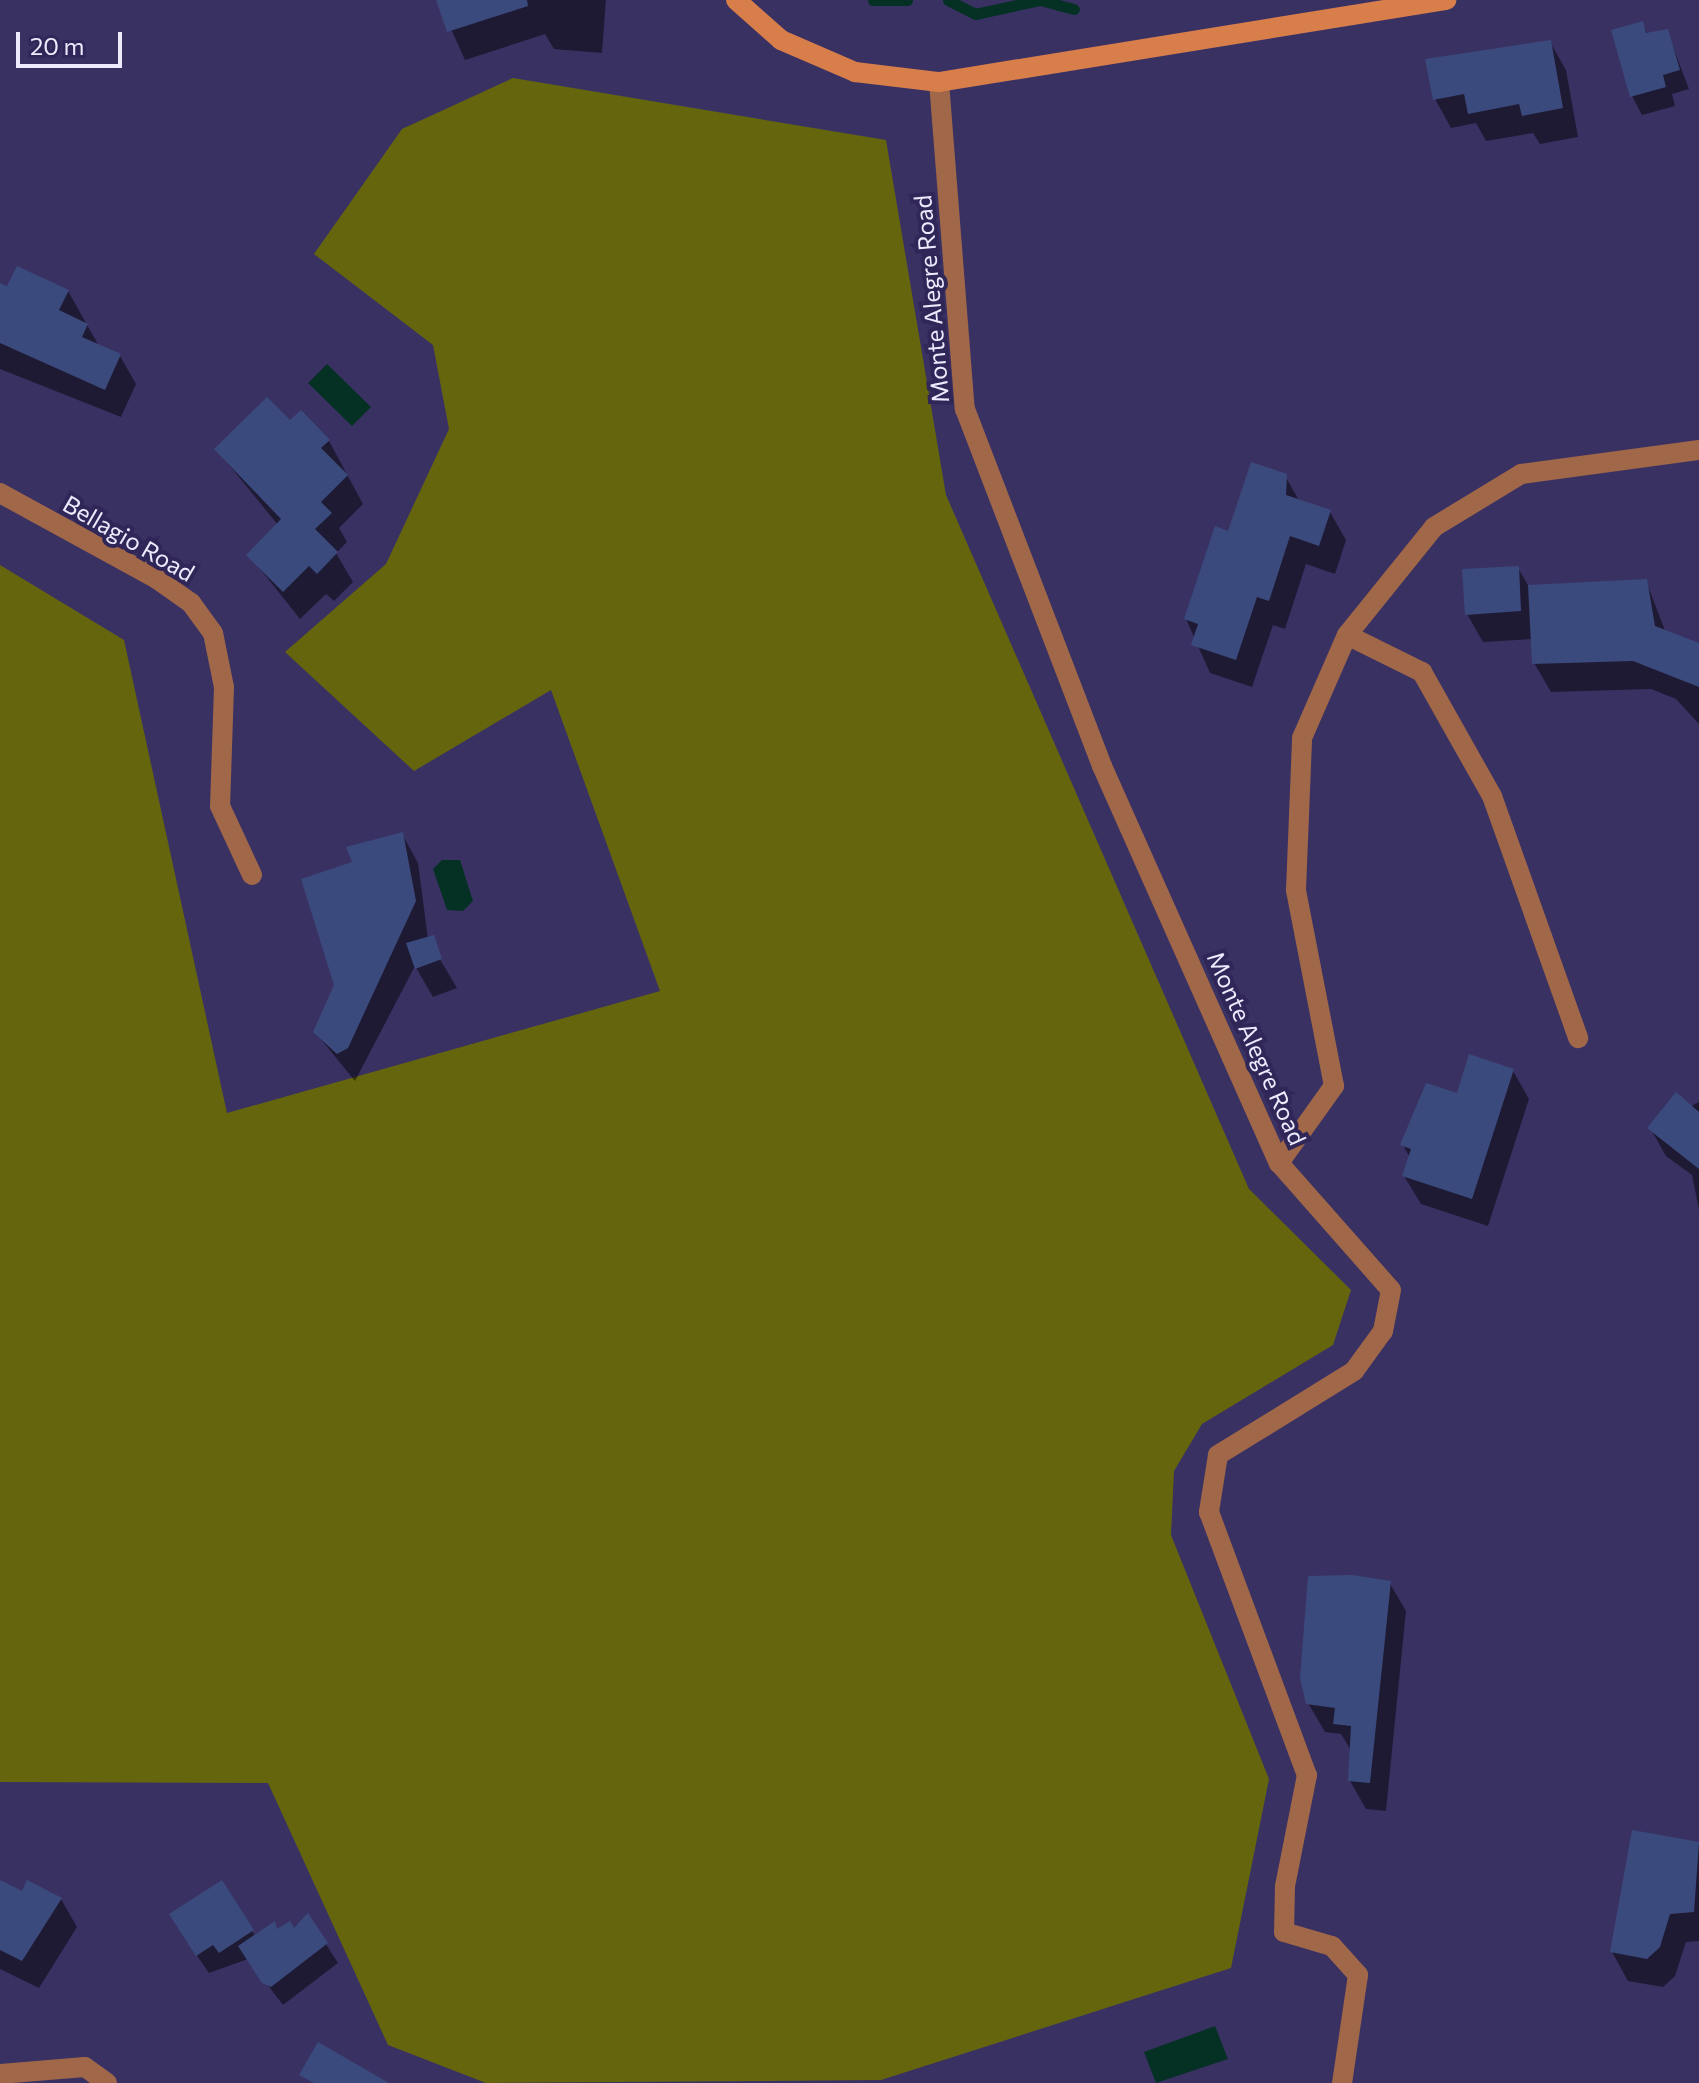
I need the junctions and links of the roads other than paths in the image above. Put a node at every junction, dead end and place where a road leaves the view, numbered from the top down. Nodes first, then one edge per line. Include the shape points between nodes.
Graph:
1 (736, 0) edge
2 (1446, 0) edge
3 (939, 82) junction
4 (1699, 450) edge
5 (0, 493) edge
6 (1347, 635) junction
7 (252, 875) dead end
8 (1578, 1038) dead end
9 (1279, 1163) junction
10 (0, 2074) edge
11 (107, 2083) edge
12 (1342, 2083) edge

1 - 3 street via 781,40 855,72
2 - 3 street
3 - 9 street, Monte Alegre Road via 965,409 1102,766
4 - 6 street via 1521,474 1434,527
5 - 7 street, Bellagio Road via 157,579 191,603 213,633 224,687 220,806
6 - 8 street via 1422,672 1492,796
6 - 9 street via 1302,738 1296,890 1334,1086
9 - 12 street, Monte Alegre Road via 1391,1290 1383,1331 1354,1371 1218,1455 1209,1512 1307,1775 1285,1886 1284,1932 1332,1946 1358,1975
10 - 11 street via 85,2067

